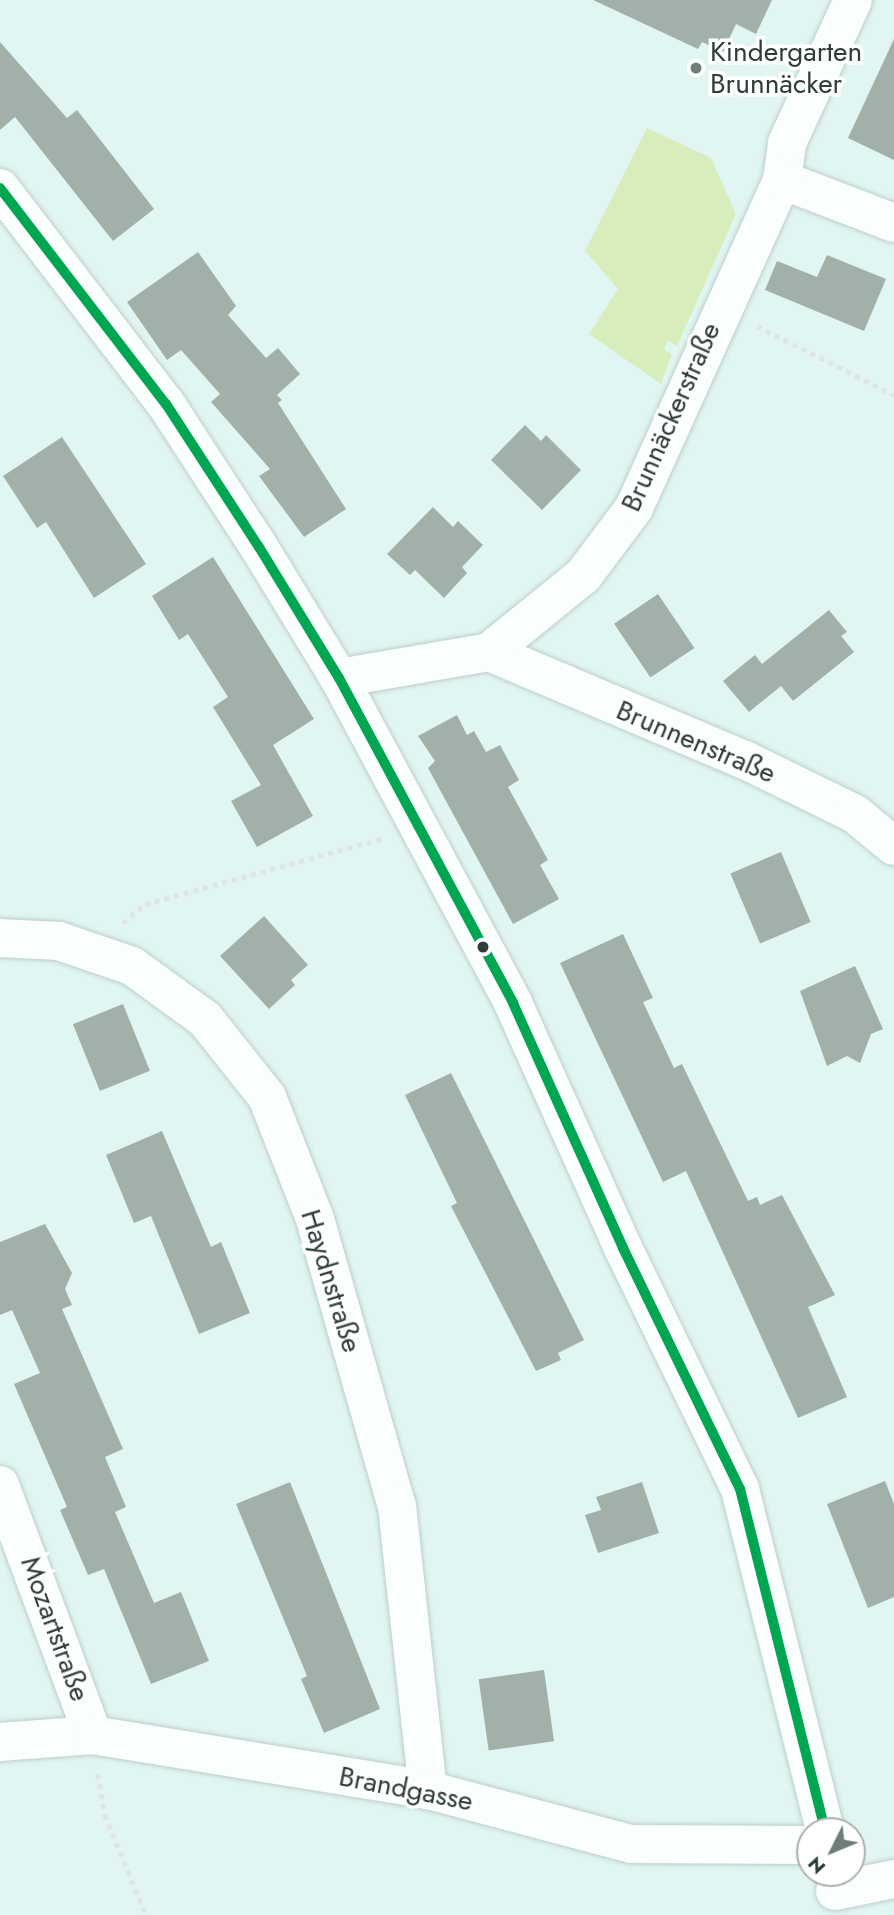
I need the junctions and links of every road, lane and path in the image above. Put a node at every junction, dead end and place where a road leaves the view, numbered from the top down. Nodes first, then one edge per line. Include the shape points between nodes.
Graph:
1 (853, 0) edge
2 (782, 180) junction
3 (0, 188) edge
4 (894, 223) edge
5 (721, 307) junction
6 (894, 395) edge
7 (489, 652) junction
8 (339, 678) junction
9 (420, 828) junction
10 (894, 846) edge
11 (0, 938) edge
12 (91, 952) junction
13 (0, 1485) edge
14 (93, 1735) junction
15 (0, 1742) edge
16 (428, 1790) junction
17 (822, 1817) edge
18 (796, 1844) edge
19 (894, 1879) edge
20 (835, 1893) edge
21 (146, 1915) edge

1 - 2 street, Brunnäckerstraße via 787,143
2 - 4 street
2 - 5 street, Brunnäckerstraße
3 - 8 street via 166,404
5 - 6 path
5 - 7 street, Brunnäckerstraße via 634,508 583,576
7 - 8 street, Brunnäckerstraße
7 - 10 street, Brunnenstraße via 745,760 855,814
8 - 9 street
9 - 12 path via 145,904
9 - 17 street via 513,1003 623,1248 740,1489
11 - 12 street, Haydnstraße via 59,941
12 - 16 street, Haydnstraße via 132,966 205,1019 271,1108 315,1219 397,1506
13 - 14 street, Mozartstraße
14 - 15 street, Brandgasse
14 - 16 street, Brandgasse
14 - 21 path via 104,1815
16 - 18 street, Brandgasse via 631,1844
19 - 20 street

